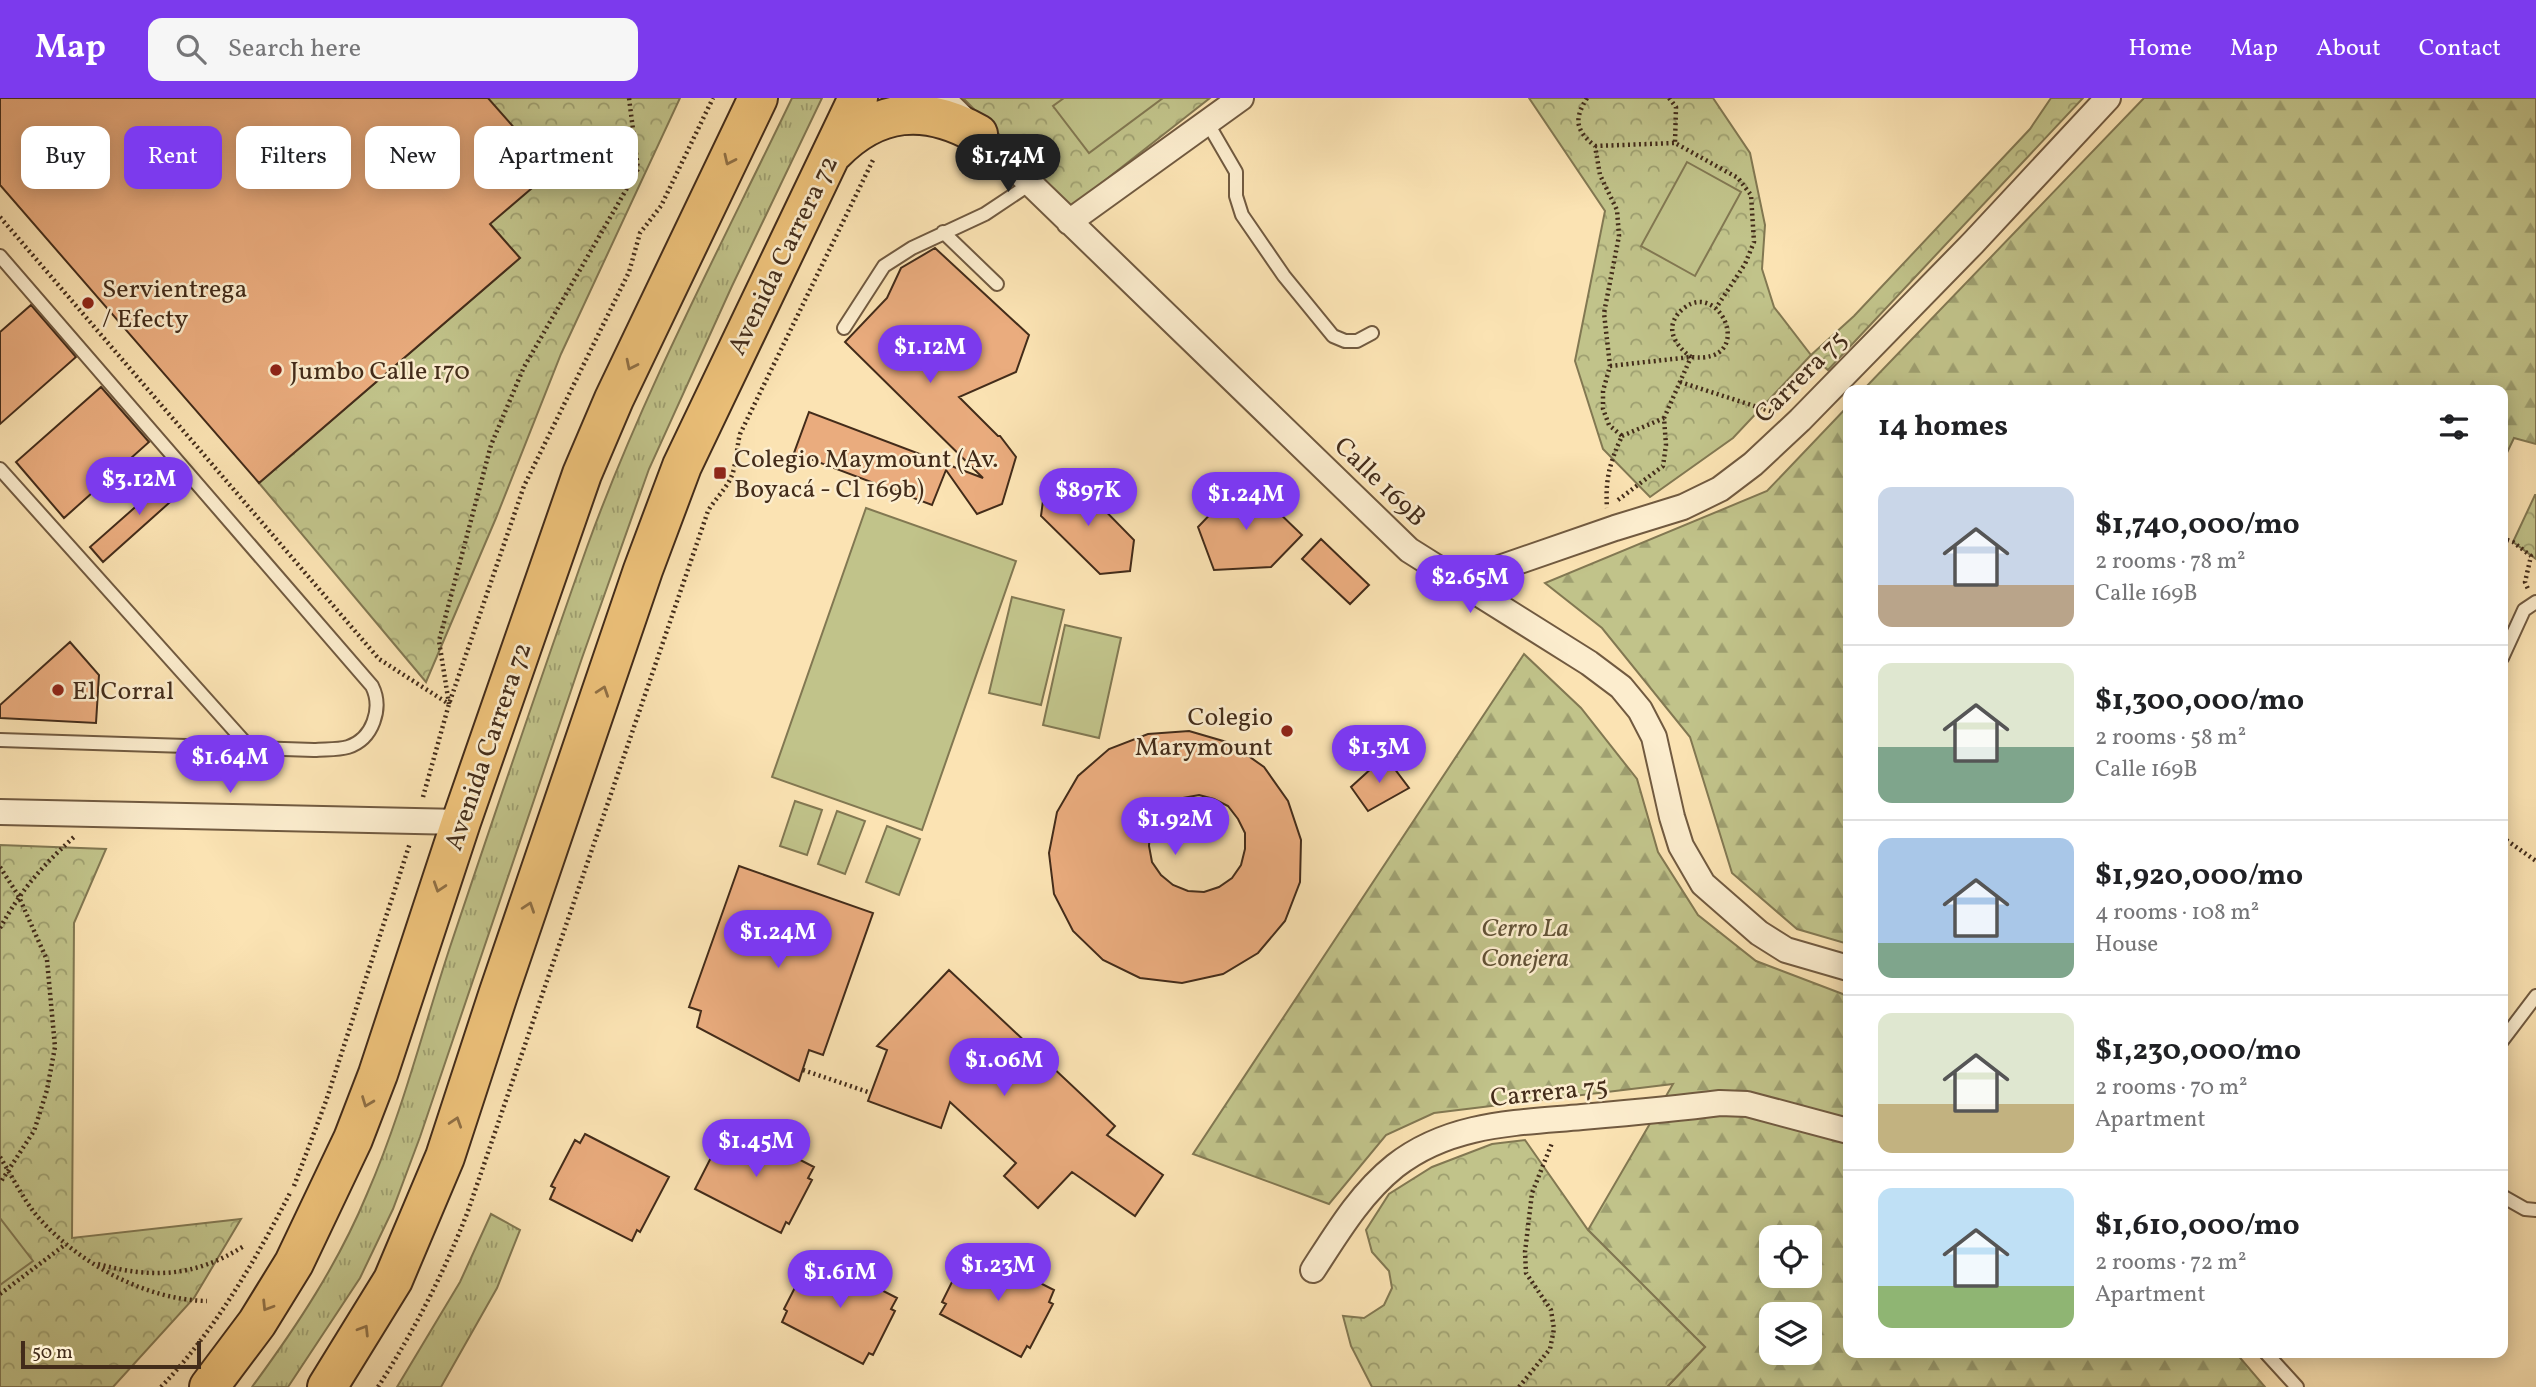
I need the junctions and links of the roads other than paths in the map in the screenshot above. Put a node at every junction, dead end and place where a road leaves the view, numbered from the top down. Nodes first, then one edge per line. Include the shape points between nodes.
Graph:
1 (758, 98) edge
2 (858, 98) edge
3 (942, 98) edge
4 (1241, 98) edge
5 (2108, 98) edge
6 (1207, 122) junction
7 (978, 134) junction
8 (831, 156) junction
9 (1030, 184) junction
10 (1069, 222) junction
11 (943, 232) junction
12 (0, 256) edge
13 (997, 284) dead end
14 (844, 328) dead end
15 (1372, 333) dead end
16 (0, 469) edge
17 (1459, 582) junction
18 (2535, 601) edge
19 (2508, 645) edge
20 (0, 740) edge
21 (250, 748) junction
22 (0, 812) edge
23 (461, 822) junction
24 (1843, 967) edge
25 (2536, 996) edge
26 (2508, 1033) edge
27 (1843, 1130) edge
28 (2508, 1199) edge
29 (2536, 1210) edge
30 (1313, 1270) dead end
31 (2271, 1358) edge
32 (209, 1387) edge
33 (327, 1387) edge
34 (2297, 1387) edge

1 -> 23 highway, Avenida Carrera 72 via 582,474
2 - 8 highway, Avenida Carrera 72
3 - 7 street, Calle 169B
4 - 6 street
5 - 17 street, Carrera 75 via 1800,420 1720,489
6 - 10 street
6 - 15 lane via 1236,172 1242,215 1284,276 1333,336 1357,341
7 - 8 highway via 946,119 894,116 870,124
7 - 9 street, Calle 169B
33 -> 8 highway, Avenida Carrera 72 via 393,1280 413,1236 445,1157 673,489 702,419
9 - 10 street, Calle 169B
9 - 11 lane via 985,214
10 - 17 street, Calle 169B via 1396,538
11 - 13 lane
11 - 14 lane via 884,266
12 - 21 lane via 377,696 369,730 348,747
16 - 21 lane
17 - 24 street, Calle 169B via 1589,663 1640,710 1654,737 1681,846 1703,884 1786,950
18 - 19 lane via 2524,610
20 - 21 lane
22 - 23 street
23 -> 32 highway, Avenida Carrera 72 via 378,1073 331,1189 294,1263
25 - 26 lane
27 - 30 street, Carrera 75 via 1747,1104 1720,1103 1482,1127 1441,1140 1393,1168 1352,1211
28 - 29 lane
31 - 34 lane

